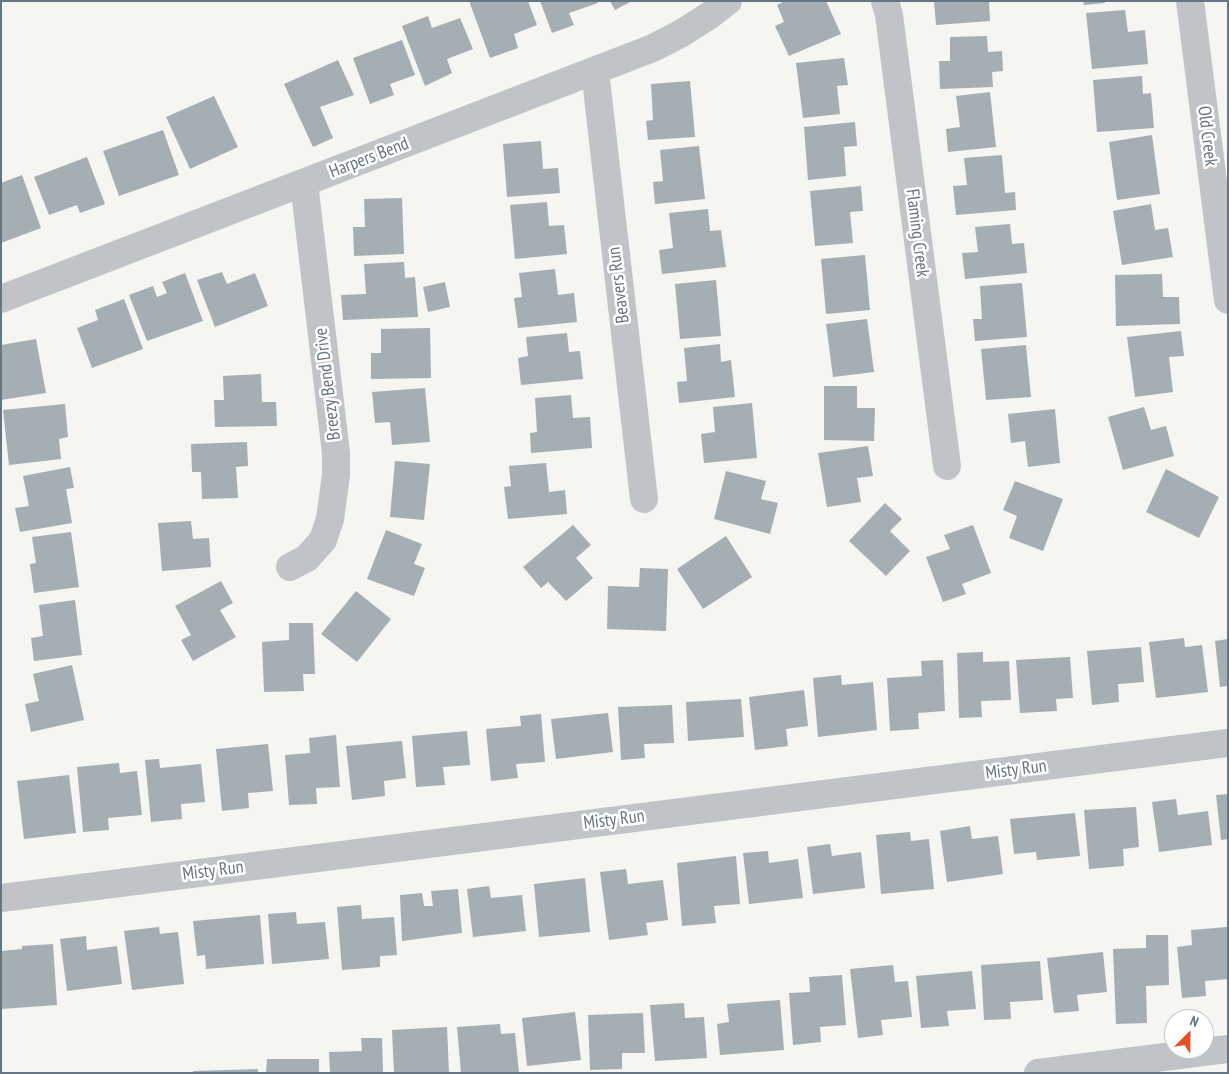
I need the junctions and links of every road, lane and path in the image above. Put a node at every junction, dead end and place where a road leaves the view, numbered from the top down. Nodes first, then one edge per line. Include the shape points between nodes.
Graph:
1 (728, 1) edge
2 (885, 1) edge
3 (1190, 1) edge
4 (595, 71) junction
5 (304, 183) junction
6 (1, 299) edge
7 (1228, 300) edge
8 (947, 466) dead end
9 (644, 499) dead end
10 (290, 567) dead end
11 (1228, 743) edge
12 (1, 898) edge
13 (1228, 1049) edge
14 (1038, 1073) edge

1 - 4 street, Harpers Bend via 682,33
2 - 8 street, Flaming Creek
3 - 7 street, Old Creek
4 - 5 street, Harpers Bend
4 - 9 street, Beavers Run
5 - 6 street, Harpers Bend
5 - 10 street, Breezy Bend Drive via 336,475 330,519 323,540 307,558
11 - 12 street, Misty Run
13 - 14 street

